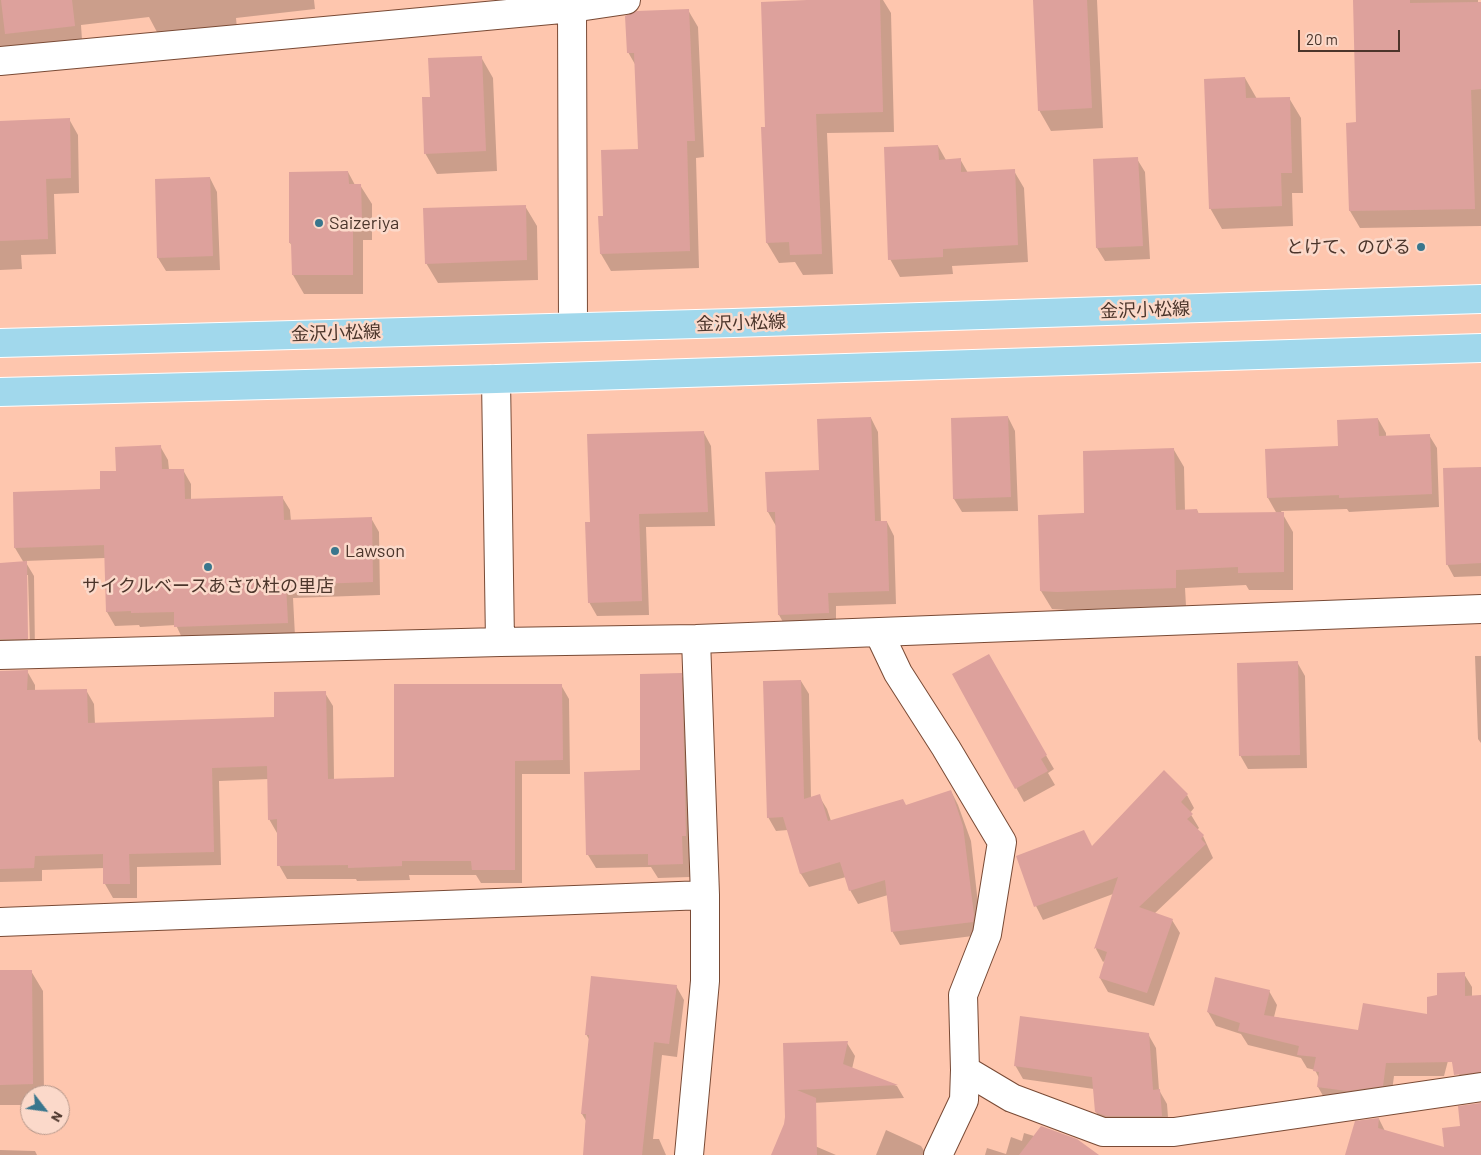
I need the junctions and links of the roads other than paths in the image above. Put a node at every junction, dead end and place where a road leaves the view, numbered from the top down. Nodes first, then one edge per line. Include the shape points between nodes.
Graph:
1 (626, 0) edge
2 (572, 8) junction
3 (0, 61) edge
4 (1481, 299) edge
5 (573, 326) junction
6 (0, 343) edge
7 (1481, 348) edge
8 (496, 379) junction
9 (0, 392) edge
10 (1481, 609) edge
11 (879, 632) junction
12 (696, 638) junction
13 (500, 642) junction
14 (0, 655) edge
15 (705, 896) junction
16 (0, 922) edge
17 (965, 1070) junction
18 (1481, 1087) edge
19 (689, 1155) edge
20 (938, 1155) edge

1 - 2 street
2 - 3 street
2 - 5 street
4 - 5 main road, 金沢小松線
5 - 6 main road, 金沢小松線
7 - 8 main road
8 - 9 main road
8 - 13 street
10 - 11 street
11 - 12 street
11 - 17 street via 898,673 1002,842 987,934 963,995
12 - 13 street
12 - 15 street
13 - 14 street
15 - 16 street
15 - 19 street via 705,980
17 - 18 street via 1012,1098 1103,1132 1174,1132
17 - 20 street via 964,1100

